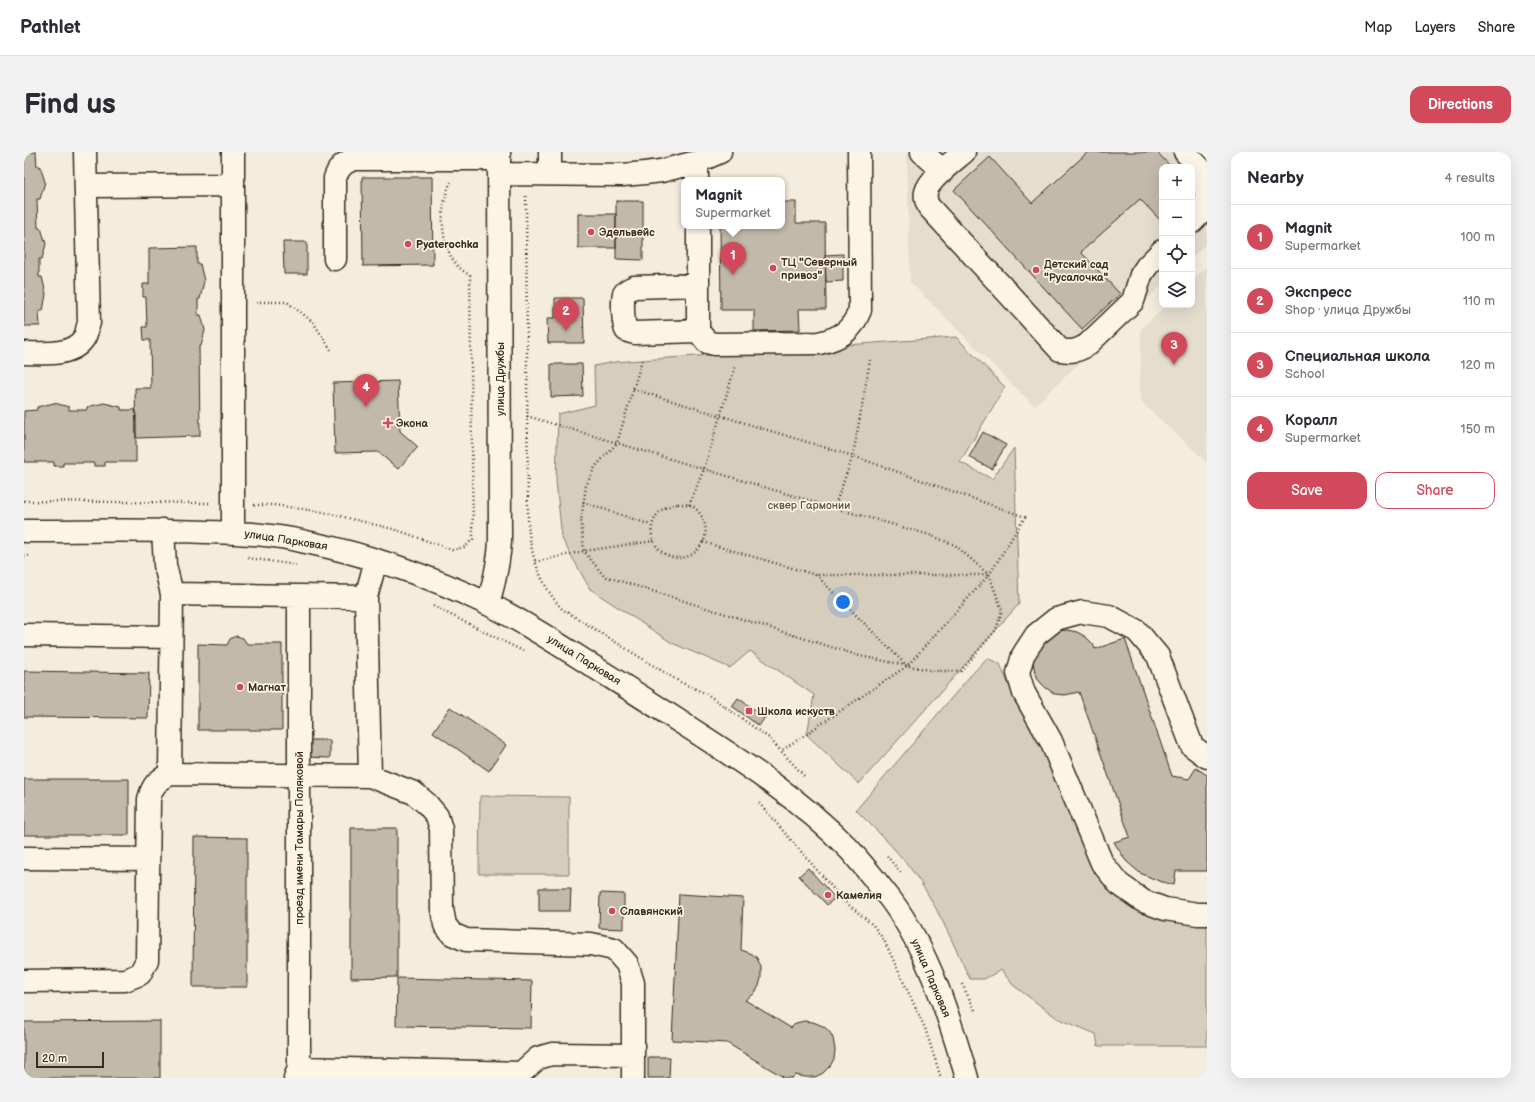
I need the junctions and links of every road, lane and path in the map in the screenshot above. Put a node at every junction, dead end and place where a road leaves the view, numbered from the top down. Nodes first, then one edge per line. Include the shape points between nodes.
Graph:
1 (85, 152) edge
2 (233, 152) edge
3 (550, 152) edge
4 (720, 152) edge
5 (860, 152) edge
6 (922, 152) edge
7 (964, 152) edge
8 (1185, 152) edge
9 (462, 159) junction
10 (676, 160) edge
11 (499, 162) edge
12 (697, 171) edge
13 (943, 171) junction
14 (526, 174) junction
15 (550, 174) junction
16 (233, 185) junction
17 (86, 186) junction
18 (1195, 219) edge
19 (698, 229) edge
20 (1159, 254) edge
21 (335, 259) dead end
22 (698, 285) junction
23 (269, 302) dead end
24 (698, 331) junction
25 (331, 350) dead end
26 (24, 353) edge
27 (642, 360) dead end
28 (870, 360) dead end
29 (736, 367) dead end
30 (633, 389) junction
31 (527, 416) junction
32 (617, 443) junction
33 (853, 456) junction
34 (704, 469) junction
35 (583, 502) junction
36 (689, 505) junction
37 (834, 508) junction
38 (651, 524) junction
39 (163, 530) junction
40 (24, 531) edge
41 (234, 533) junction
42 (474, 539) dead end
43 (654, 541) junction
44 (702, 542) junction
45 (584, 551) junction
46 (34, 555) dead end
47 (24, 556) edge
48 (242, 557) dead end
49 (376, 560) junction
50 (535, 562) junction
51 (297, 565) dead end
52 (816, 575) junction
53 (989, 575) junction
54 (172, 594) junction
55 (299, 597) junction
56 (366, 597) junction
57 (488, 604) junction
58 (432, 606) dead end
59 (562, 609) dead end
60 (24, 635) edge
61 (171, 637) junction
62 (524, 652) dead end
63 (907, 666) junction
64 (781, 751) dead end
65 (1207, 757) edge
66 (170, 774) junction
67 (299, 776) junction
68 (370, 776) junction
69 (756, 800) dead end
70 (24, 858) edge
71 (148, 859) junction
72 (1207, 914) edge
73 (24, 981) edge
74 (633, 1055) junction
75 (297, 1073) edge
76 (521, 1076) edge
77 (633, 1078) edge
78 (941, 1078) edge
79 (967, 1078) edge

1 - 17 street
2 - 16 street
3 - 15 street
4 - 12 street
5 - 24 street via 860,310 856,321 847,332 834,340 819,343 715,344 707,342
6 - 13 street
7 - 13 street
8 - 18 street via 1204,176 1205,205
9 - 11 street
9 - 21 street via 354,159 343,164 337,170 335,178
9 - 42 path via 444,200 442,222 445,241 453,260 462,271 470,275
10 - 12 street
10 - 15 street via 660,171 623,175
11 - 14 street
11 - 57 street, улица Дружбы via 500,541 496,579
13 - 20 street via 926,191 929,207 1060,350 1069,352 1087,345 1133,301 1141,275
14 - 15 street
14 - 31 path
16 - 17 street
16 - 41 street
17 - 26 street via 89,323 84,338 76,346 60,353
19 - 22 street
22 - 24 street
22 - 24 street via 634,287 628,289 623,298 624,325 629,332
23 - 25 path via 286,302 313,322
27 - 30 path
28 - 33 path
29 - 34 path
30 - 32 path
30 - 33 path
31 - 32 path
31 - 50 path via 529,543
32 - 34 path
32 - 35 path via 595,467 586,486
33 - 37 path
33 - 53 path via 1025,517
34 - 36 path
34 - 37 path
35 - 38 path
35 - 45 path via 581,520
36 - 38 path via 678,504 664,508
36 - 44 path via 695,508 704,521 706,536
37 - 53 path via 927,534 955,545
38 - 43 path
39 - 40 street, улица Парковая
39 - 41 street, улица Парковая
39 - 54 street via 165,565
41 - 49 street, улица Парковая via 303,541
43 - 44 path via 662,553 676,559 692,554
43 - 45 path
44 - 52 path
45 - 50 path
45 - 63 path via 604,576 860,656
46 - 47 path
48 - 51 path
49 - 56 street
49 - 57 street, улица Парковая via 441,583
50 - 59 path via 552,598
52 - 53 path
52 - 63 path
53 - 63 path
53 - 63 path via 1002,610 996,630 961,671 934,671
54 - 55 street
54 - 61 street
55 - 56 street
55 - 67 street, проезд имени Тамары Поляковой
56 - 68 street
57 - 79 street, улица Парковая via 543,634 728,753 800,806 849,849 893,903 911,932 938,989
58 - 62 path
60 - 61 street
61 - 66 street
63 - 64 path
65 - 72 street via 1192,746 1158,656 1138,631 1109,616 1082,612 1056,619 1036,635 1022,654 1018,673 1024,693 1051,742 1102,862 1119,884 1143,901 1165,909
66 - 67 street
66 - 71 street via 159,780 152,789 149,799
67 - 68 street
67 - 75 street, проезд имени Тамары Поляковой
68 - 74 street via 414,794 437,816 441,829 442,909 445,925 452,934 466,940 591,944 614,949 627,964 633,983
69 - 78 path via 843,900 873,925 884,940 925,1028
70 - 71 street
71 - 73 street via 147,960 140,974 125,980
74 - 76 street via 552,1054 538,1058
74 - 77 street
75 - 76 street

